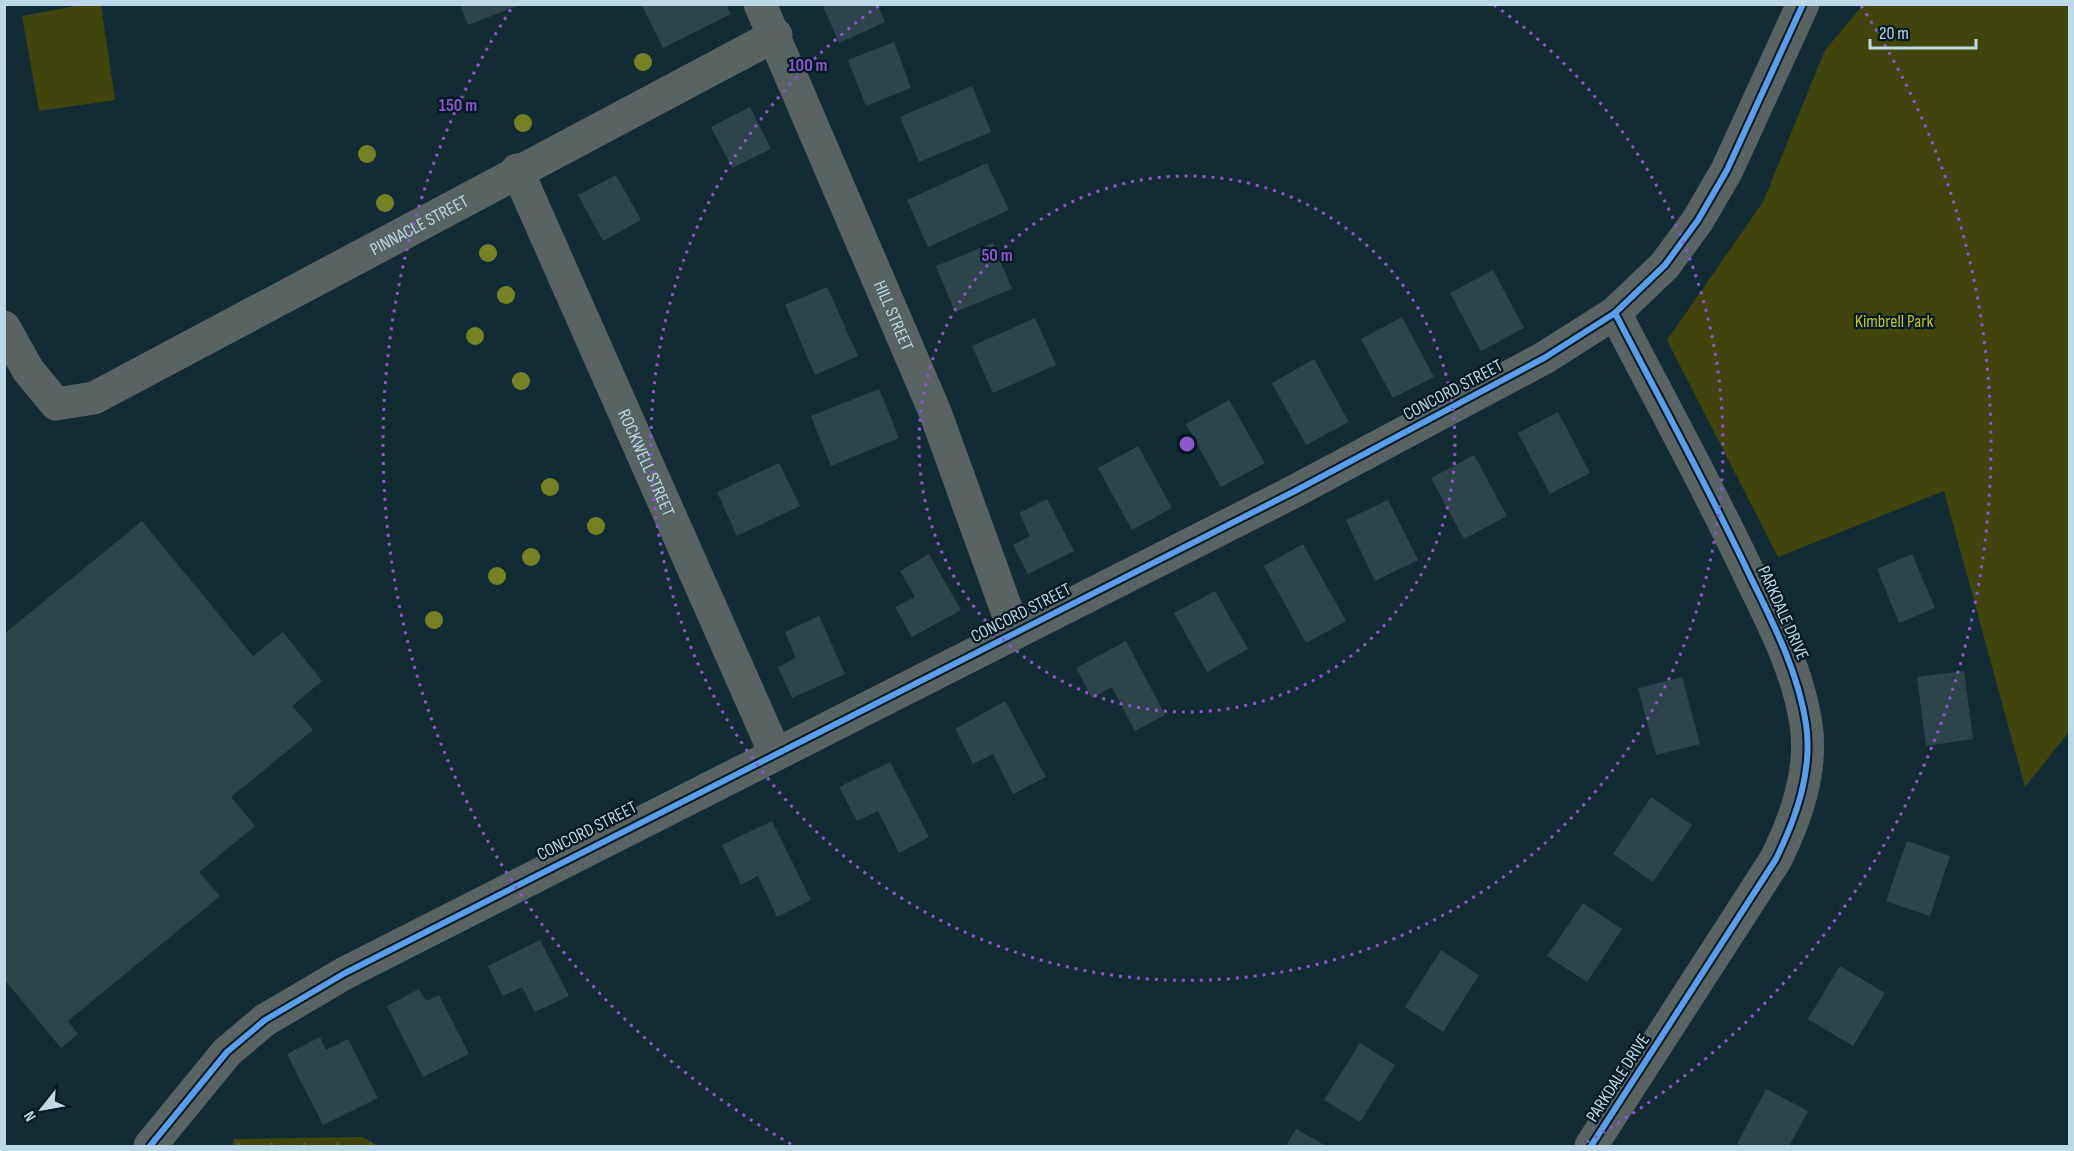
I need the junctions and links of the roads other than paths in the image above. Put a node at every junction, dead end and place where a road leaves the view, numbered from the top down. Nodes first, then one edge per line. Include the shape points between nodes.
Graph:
1 (760, 4) edge
2 (1803, 4) edge
3 (776, 35) junction
4 (517, 170) junction
5 (1615, 313) junction
6 (4, 327) edge
7 (1015, 633) junction
8 (775, 753) junction
9 (150, 1146) edge
10 (1591, 1146) edge

1 - 3 street, HILL STREET
2 - 5 street, CONCORD STREET via 1727,170 1698,220 1665,265
3 - 4 street, PINNACLE STREET
3 - 7 street, HILL STREET via 935,412
4 - 6 street, PINNACLE STREET via 94,398 56,404 28,370
4 - 8 street, ROCKWELL STREET
5 - 7 street, CONCORD STREET via 1467,401
5 - 10 street, PARKDALE DRIVE via 1779,636 1806,725 1805,773 1795,820 1776,859
7 - 8 street, CONCORD STREET
8 - 9 street, CONCORD STREET via 443,921 265,1020 227,1052

